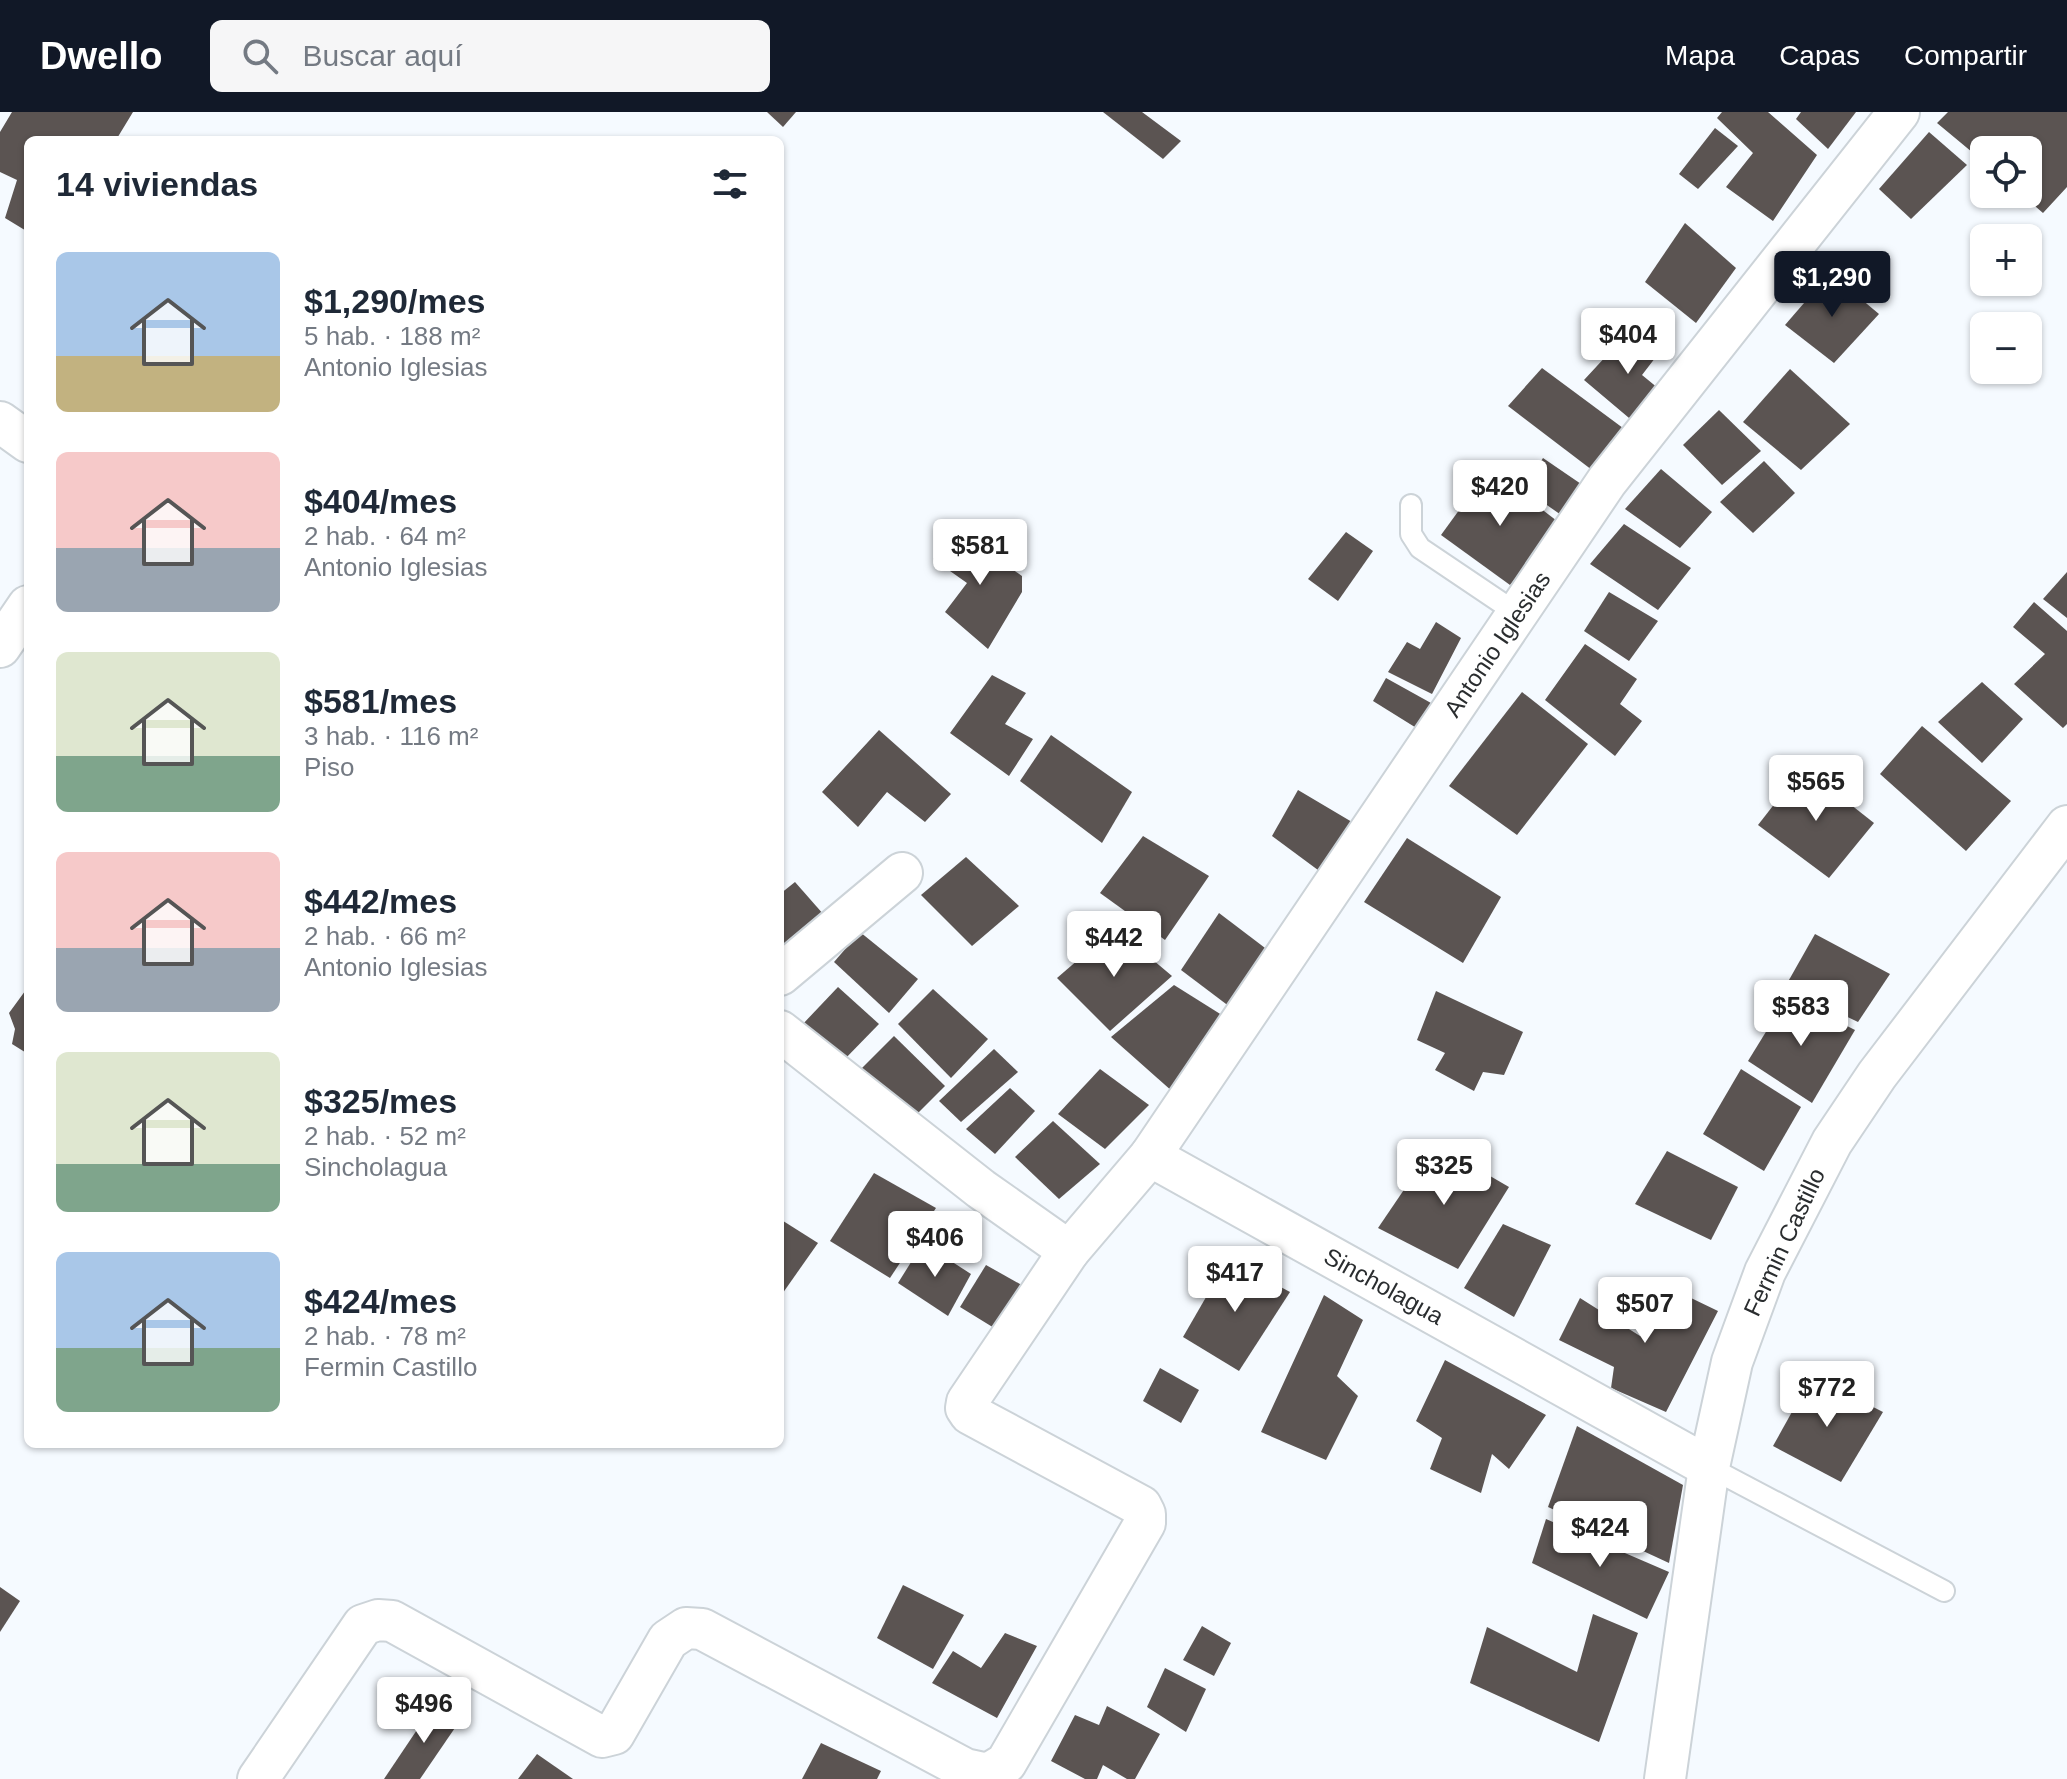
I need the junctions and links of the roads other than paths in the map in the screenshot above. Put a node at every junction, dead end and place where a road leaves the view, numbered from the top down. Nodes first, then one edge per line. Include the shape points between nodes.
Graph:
1 (1899, 112) edge
2 (0, 422) edge
3 (24, 439) edge
4 (1411, 505) dead end
5 (24, 612) edge
6 (1518, 614) junction
7 (0, 647) edge
8 (2067, 826) edge
9 (902, 873) dead end
10 (784, 972) edge
11 (784, 1034) edge
12 (1150, 1156) junction
13 (1069, 1251) junction
14 (1709, 1467) junction
15 (1944, 1591) dead end
16 (258, 1779) edge
17 (1665, 1779) edge

1 - 6 street, Antonio Iglesias via 1607,481
2 - 3 street
4 - 6 lane via 1411,534 1420,548
5 - 7 street
6 - 12 street, Antonio Iglesias
8 - 14 street, Fermin Castillo via 1939,991 1832,1142 1765,1272 1732,1362
9 - 10 street
11 - 13 street
12 - 13 street
12 - 14 street, Sincholagua
13 - 16 street via 966,1408 1141,1506 1145,1523 1006,1763 988,1774 965,1769 702,1629 686,1628 668,1640 614,1734 602,1737 392,1621 378,1620 363,1625
14 - 15 lane
14 - 17 street, Fermin Castillo

